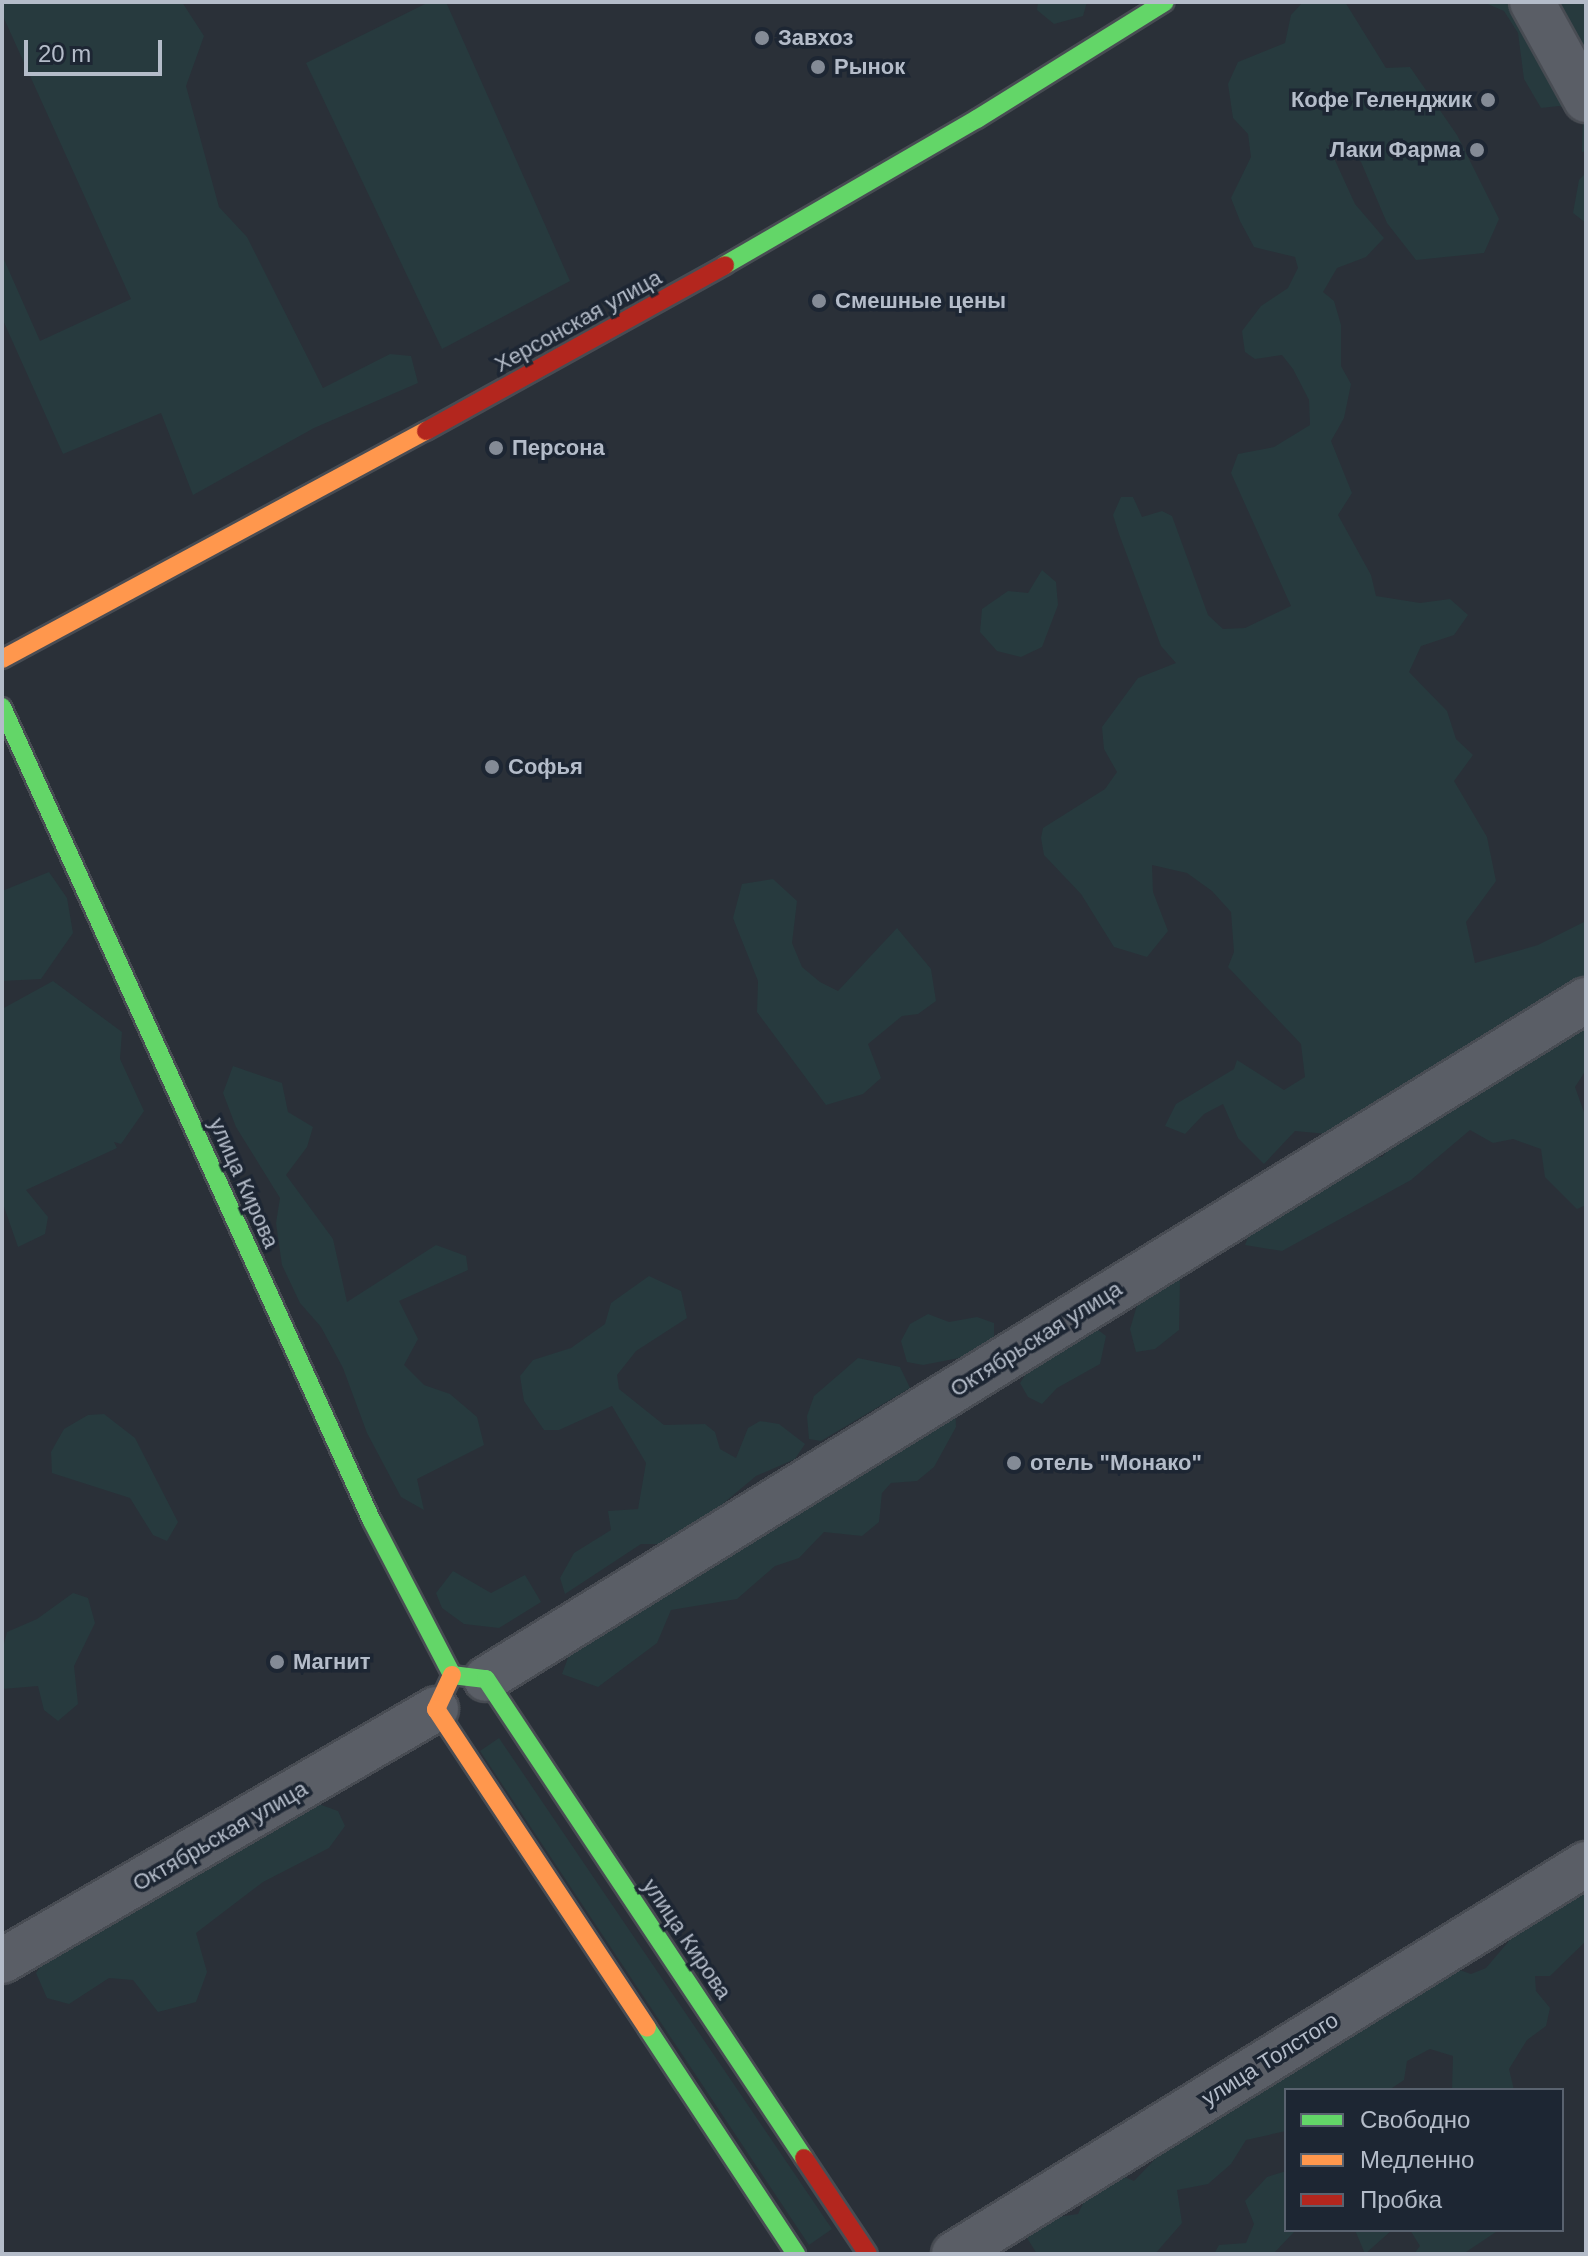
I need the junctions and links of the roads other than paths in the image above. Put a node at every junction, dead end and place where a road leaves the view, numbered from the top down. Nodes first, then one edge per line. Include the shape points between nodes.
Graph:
1 (1165, 2) edge
2 (1532, 2) edge
3 (1586, 100) edge
4 (2, 659) edge
5 (2, 707) edge
6 (1586, 1000) edge
7 (458, 1688) junction
8 (1586, 1864) edge
9 (2, 1961) edge
10 (796, 2254) edge
11 (868, 2254) edge
12 (954, 2254) edge

1 - 4 main road, Херсонская улица via 977,119 607,333
2 - 3 street
5 - 7 main road, улица Кирова via 372,1521
6 - 7 street, Октябрьская улица
7 - 9 street, Октябрьская улица
7 - 10 main road, улица Кирова
7 - 11 main road, улица Кирова
8 - 12 street, улица Толстого

